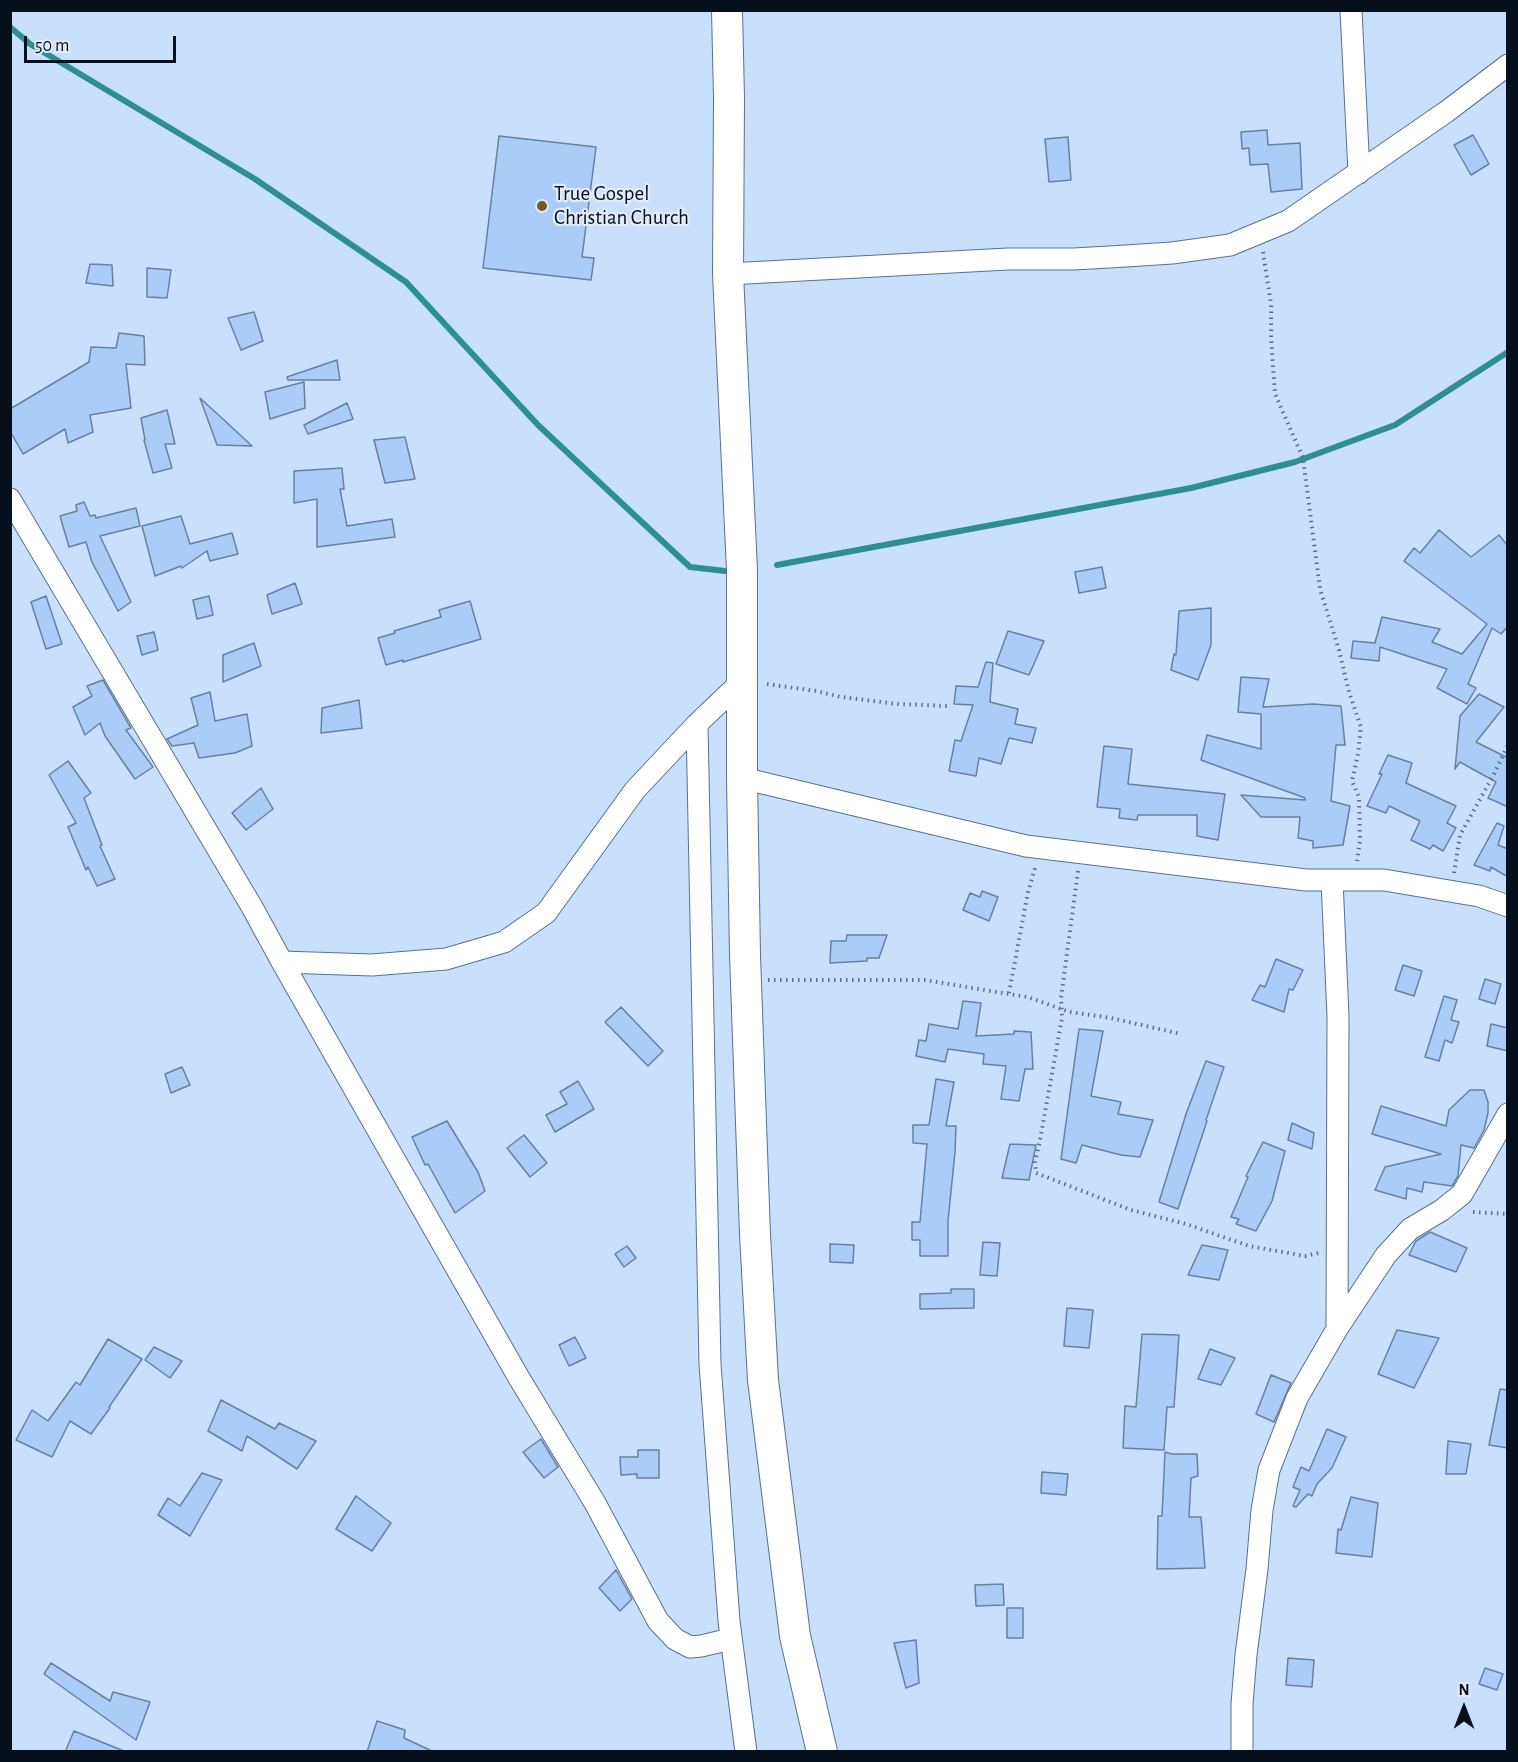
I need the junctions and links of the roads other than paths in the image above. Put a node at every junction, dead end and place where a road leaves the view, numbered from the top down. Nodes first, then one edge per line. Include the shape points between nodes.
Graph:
1 (727, 10) edge
2 (1351, 10) edge
3 (1508, 65) edge
4 (1359, 173) junction
5 (728, 274) junction
6 (10, 499) edge
7 (741, 682) junction
8 (697, 724) junction
9 (742, 778) junction
10 (1332, 880) junction
11 (1508, 906) edge
12 (282, 962) junction
13 (1508, 1114) edge
14 (1337, 1329) junction
15 (731, 1639) junction
16 (746, 1752) edge
17 (822, 1752) edge
18 (1242, 1752) edge

1 - 5 highway
2 - 4 street
3 - 4 street
4 - 5 street via 1288,221 1230,245 1172,254
5 - 7 highway via 742,570
6 - 12 street
7 - 8 street
7 - 9 highway
8 - 12 street via 634,790 546,914 504,942 446,959 372,965
8 - 15 street via 710,1364
9 - 10 street via 1026,846
9 - 17 highway via 745,966 763,1380 795,1636
10 - 11 street via 1384,880 1479,896
10 - 14 street via 1338,1017
12 - 15 street via 519,1378 595,1503 658,1621 675,1639 690,1647
13 - 14 street via 1462,1194 1410,1229 1394,1246
14 - 18 street via 1298,1398 1269,1470 1246,1655
15 - 16 street

